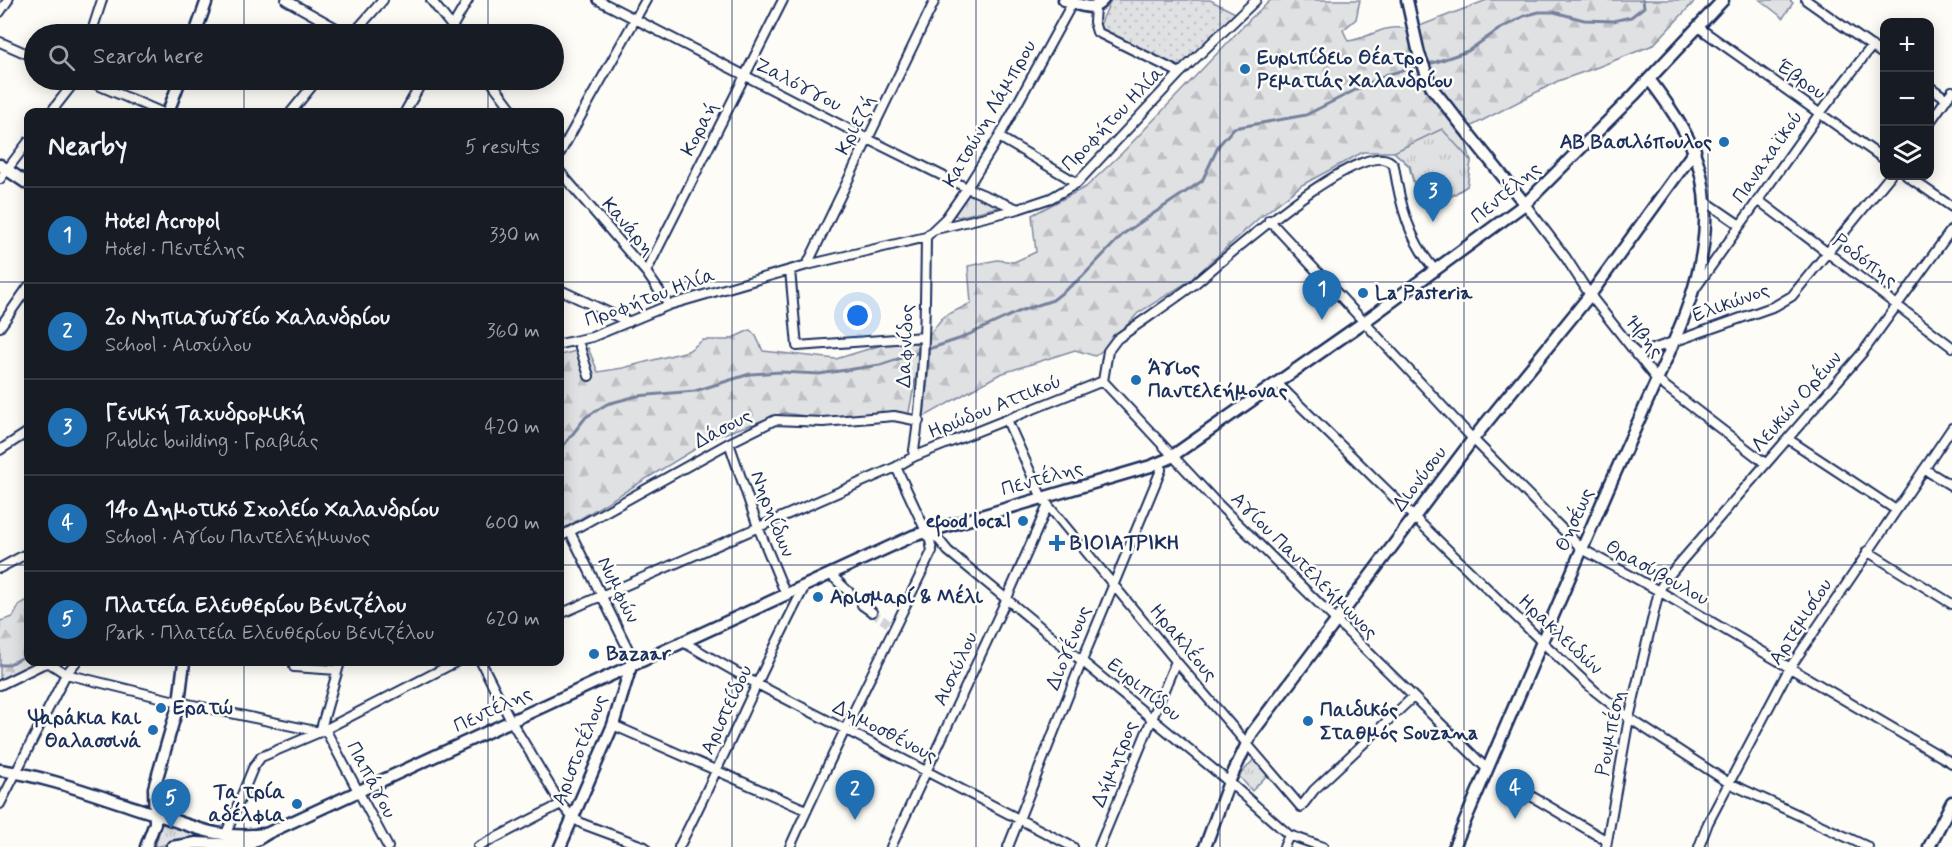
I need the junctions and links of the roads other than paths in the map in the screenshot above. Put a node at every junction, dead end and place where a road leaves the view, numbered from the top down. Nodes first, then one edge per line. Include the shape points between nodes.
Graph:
1 (8, 0) edge
2 (102, 0) edge
3 (207, 0) edge
4 (286, 0) edge
5 (383, 0) edge
6 (431, 0) edge
7 (468, 0) edge
8 (598, 0) edge
9 (646, 0) edge
10 (783, 0) edge
11 (935, 0) edge
12 (1256, 0) edge
13 (1407, 0) edge
14 (1723, 0) edge
15 (1806, 0) edge
16 (1070, 1) edge
17 (1099, 3) edge
18 (0, 12) edge
19 (634, 20) junction
20 (94, 24) edge
21 (199, 24) edge
22 (329, 24) edge
23 (362, 24) edge
24 (448, 24) edge
25 (457, 24) edge
26 (1698, 27) junction
27 (0, 42) edge
28 (1872, 46) junction
29 (1880, 52) edge
30 (24, 53) edge
31 (1180, 73) junction
32 (745, 76) junction
33 (1649, 79) junction
34 (68, 90) edge
35 (109, 90) edge
36 (176, 90) edge
37 (309, 90) edge
38 (417, 90) edge
39 (498, 90) edge
40 (1934, 90) edge
41 (1952, 91) edge
42 (1947, 99) junction
43 (54, 108) edge
44 (152, 108) edge
45 (170, 108) edge
46 (294, 108) edge
47 (407, 108) edge
48 (511, 108) edge
49 (1820, 113) junction
50 (1934, 116) edge
51 (999, 137) junction
52 (868, 139) junction
53 (24, 146) edge
54 (564, 146) edge
55 (1695, 150) junction
56 (1880, 156) edge
57 (2, 171) edge
58 (564, 177) edge
59 (1887, 180) edge
60 (1913, 180) edge
61 (24, 182) edge
62 (1077, 183) junction
63 (967, 188) junction
64 (1758, 200) junction
65 (1705, 201) junction
66 (1525, 204) junction
67 (1952, 207) edge
68 (1018, 209) junction
69 (1269, 220) junction
70 (1740, 225) junction
71 (936, 229) junction
72 (1952, 229) edge
73 (926, 237) junction
74 (1828, 254) junction
75 (807, 265) junction
76 (790, 270) junction
77 (1435, 270) junction
78 (646, 272) junction
79 (1694, 290) junction
80 (564, 292) edge
81 (24, 293) edge
82 (1590, 295) junction
83 (669, 305) junction
84 (1897, 305) junction
85 (630, 322) junction
86 (1364, 322) junction
87 (0, 327) edge
88 (924, 340) junction
89 (578, 341) junction
90 (1675, 341) junction
91 (564, 343) edge
92 (1952, 347) edge
93 (1636, 355) junction
94 (589, 376) dead end
95 (1657, 380) junction
96 (1103, 381) junction
97 (1277, 382) junction
98 (1007, 420) junction
99 (919, 422) junction
100 (1952, 428) edge
101 (24, 435) edge
102 (1473, 439) junction
103 (1788, 439) junction
104 (729, 443) junction
105 (0, 450) edge
106 (1173, 455) junction
107 (913, 457) junction
108 (1161, 462) junction
109 (1765, 463) junction
110 (896, 467) junction
111 (1924, 469) junction
112 (1952, 486) edge
113 (1045, 501) junction
114 (1896, 510) junction
115 (1414, 518) junction
116 (758, 527) junction
117 (928, 531) junction
118 (570, 532) junction
119 (564, 535) edge
120 (1582, 549) junction
121 (948, 550) junction
122 (932, 551) junction
123 (1867, 551) junction
124 (24, 555) edge
125 (0, 568) edge
126 (830, 574) junction
127 (1113, 583) junction
128 (805, 586) junction
129 (1659, 591) junction
130 (850, 593) tunnel mouth
131 (603, 595) junction
132 (786, 595) junction
133 (1007, 598) junction
134 (1952, 604) edge
135 (862, 605) tunnel mouth
136 (564, 612) edge
137 (872, 612) tunnel mouth
138 (1337, 621) junction
139 (683, 642) junction
140 (1542, 642) junction
141 (1082, 661) junction
142 (1176, 661) junction
143 (39, 666) edge
144 (54, 666) edge
145 (73, 666) edge
146 (183, 666) edge
147 (339, 666) edge
148 (448, 666) edge
149 (483, 666) edge
150 (631, 666) junction
151 (294, 667) dead end
152 (1789, 669) junction
153 (66, 674) junction
154 (757, 684) junction
155 (0, 685) edge
156 (1413, 697) junction
157 (179, 702) junction
158 (1152, 718) junction
159 (1629, 718) junction
160 (511, 721) junction
161 (613, 725) junction
162 (844, 729) junction
163 (323, 730) junction
164 (1248, 744) junction
165 (1952, 763) edge
166 (1487, 769) junction
167 (0, 770) edge
168 (718, 770) junction
169 (17, 772) junction
170 (927, 772) junction
171 (1229, 782) junction
172 (1729, 783) junction
173 (1521, 790) dead end
174 (360, 791) junction
175 (1952, 802) edge
176 (0, 804) edge
177 (561, 804) junction
178 (806, 810) junction
179 (155, 814) junction
180 (573, 818) junction
181 (1020, 818) junction
182 (268, 833) junction
183 (1289, 835) junction
184 (224, 842) edge
185 (1606, 844) edge
186 (248, 845) edge
187 (146, 847) edge
188 (172, 847) edge
189 (388, 847) edge
190 (478, 847) edge
191 (560, 847) edge
192 (645, 847) edge
193 (679, 847) edge
194 (790, 847) edge
195 (891, 847) edge
196 (1008, 847) edge
197 (1073, 847) edge
198 (1100, 847) edge
199 (1205, 847) edge
200 (1284, 847) edge
201 (1323, 847) edge
202 (1454, 847) edge
203 (1699, 847) edge
204 (1868, 847) edge
205 (1929, 847) edge

1 - 18 street
2 - 20 street
3 - 21 street
4 - 22 street
5 - 23 street
6 - 24 street
7 - 25 street
8 - 19 street, Ζαλόγγου
9 - 19 street
10 - 32 street, Κοραή
11 - 52 street, Κριεζή
12 - 31 street, Προφήτου Ηλία
13 - 66 street via 1426,76 1443,103
14 - 26 street, Πεντέλης
15 - 28 street
16 - 17 street via 1084,6
16 - 51 street, Κατσώνη Λάμπρου
17 - 31 street via 1094,22 1097,32
19 - 32 street, Ζαλόγγου
19 - 54 street
26 - 33 street, Πεντέλης
26 - 49 street, Έβρου
27 - 30 street
28 - 29 street
28 - 49 street, Παναχαϊκού
31 - 62 street, Προφήτου Ηλία
32 - 52 street, Ζαλόγγου
32 - 78 street, Κοραή
33 - 55 street, Θησέως
33 - 66 street, Πεντέλης
34 - 43 street
35 - 44 street
36 - 45 street
37 - 46 street
38 - 47 street
39 - 48 street
40 - 42 street
41 - 42 street
42 - 50 street
49 - 56 street, Έβρου
49 - 64 street, Παναχαϊκού
51 - 62 street
51 - 63 street, Κατσώνη Λάμπρου
52 - 63 street, Ζαλόγγου
52 - 75 street, Κριεζή
53 - 57 street
55 - 65 street, Θησέως
55 - 82 street, Διονύσου
57 - 61 street
58 - 78 street, Κανάρη
59 - 74 street, Ελικώνος
60 - 67 street
62 - 68 street, Προφήτου Ηλία via 1051,198
63 - 68 street, Ζαλόγγου
63 - 71 street, Κατσώνη Λάμπρου
64 - 70 street, Παναχαϊκού
64 - 74 street, Ροδόπης
65 - 70 street
65 - 79 street, Θησέως via 1704,244
66 - 77 street, Πεντέλης
66 - 82 street, Ήβης
68 - 71 street, Προφήτου Ηλία
69 - 77 street via 1314,189 1366,161 1385,158 1394,166 1411,232
69 - 86 street, Θρασύβουλου
69 - 96 street via 1192,286 1117,339 1108,351
70 - 79 street, Παναχαϊκού
71 - 73 street, Κατσώνη Λάμπρου
72 - 84 street, Λευκών Ορέων
73 - 75 street, Προφήτου Ηλία
73 - 88 street, Δαφνίδος
74 - 84 street, Ροδόπης
74 - 90 street, Ελικώνος via 1783,302
75 - 76 street, Προφήτου Ηλία
76 - 83 street, Προφήτου Ηλία
76 - 88 street via 797,346
77 - 86 street, Πεντέλης
78 - 83 street, Κανάρη
79 - 90 street, Θησέως
80 - 85 street
81 - 87 street
82 - 93 street, Ήβης
82 - 102 street, Διονύσου
83 - 85 street, Προφήτου Ηλία
84 - 92 street, Ροδόπης
84 - 103 street, Λευκών Ορέων via 1863,352
85 - 89 street, Προφήτου Ηλία
86 - 97 street, Πεντέλης
86 - 102 street, Θρασύβουλου
88 - 99 street, Δαφνίδος
89 - 91 street, Προφήτου Ηλία
89 - 94 street
90 - 93 street, Ελικώνος
90 - 95 street, Θησέως
93 - 95 street, Ήβης
95 - 109 street, Ήβης
95 - 120 street, Θησέως
96 - 98 street, Ηρώδου Αττικού
96 - 106 street, Αγίου Παντελεήμωνος
97 - 106 street, Πεντέλης
97 - 115 street, Ηρακλειδών
98 - 107 street, Ηρώδου Αττικού
98 - 113 street, Ηρακλέους
99 - 104 street, Δάσους via 894,416 823,422 775,420
99 - 107 street, Δαφνίδος
100 - 111 street, Αρτεμισίου
101 - 105 street
102 - 115 street, Διονύσου
102 - 120 street, Θρασύβουλου
103 - 109 street, Λευκών Ορέων
103 - 114 street
104 - 116 street, Νηρηίδων
104 - 118 street, Δάσους
106 - 108 street, Πεντέλης
106 - 138 street, Αγίου Παντελεήμωνος via 1220,507
107 - 110 street, Ηρώδου Αττικού
108 - 113 street, Πεντέλης
108 - 127 street, Διογένους
109 - 129 street, Λευκών Ορέων
110 - 116 street, Ηρώδου Αττικού
110 - 117 street
111 - 112 street
111 - 114 street, Αρτεμισίου
113 - 117 street, Πεντέλης
113 - 127 street, Ηρακλέους
113 - 133 street, Αισχύλου
114 - 123 street, Αρτεμισίου
115 - 138 street, Διονύσου
115 - 140 street, Ηρακλειδών
116 - 131 street, Ηρώδου Αττικού
116 - 132 street, Νηρηίδων
117 - 121 street, Ευριπίδου
117 - 122 street
117 - 126 street, Πεντέλης
118 - 119 street, Δάσους
118 - 131 street, Νυμφών
120 - 129 street, Θρασύβουλου
120 - 140 street, Θησέως
121 - 122 street
121 - 133 street, Ευριπίδου
122 - 162 street
123 - 134 street
123 - 152 street, Αρτεμισίου
124 - 125 street
126 - 128 street, Πεντέλης
126 - 130 street
127 - 141 street, Διογένους
127 - 142 street, Ηρακλέους
128 - 132 street, Πεντέλης
128 - 154 street, Αριστείδου
129 - 152 street, Θρασύβουλου
129 - 159 street, Ρουμπέση
131 - 136 street, Ηρώδου Αττικού
131 - 150 street, Νυμφών via 629,651
132 - 139 street, Πεντέλης
133 - 141 street, Ευριπίδου
133 - 170 street, Αισχύλου
135 - 137 street
138 - 156 street, Αγίου Παντελεήμωνος
138 - 164 street, Διονύσου via 1252,733
139 - 150 street, Πεντέλης
139 - 154 street, Δημοσθένους
140 - 159 street, Ηρακλειδών
140 - 166 street, Θησέως
141 - 158 street, Ευριπίδου
141 - 181 street, Διογένους
142 - 158 street, Δήμητρος
142 - 164 street, Ηρακλέους
143 - 155 street
144 - 153 street
145 - 153 street
146 - 157 street
147 - 151 street
147 - 163 street
148 - 163 street
149 - 160 street
150 - 160 street, Πεντέλης
150 - 161 street, Αριστοτέλους
152 - 165 street, Θρασύβουλου
152 - 172 street, Αρτεμισίου
153 - 157 street
153 - 169 street
154 - 162 street, Δημοσθένους
154 - 168 street, Αριστείδου
156 - 164 street, Ηρακλέους via 1314,790 1301,807
156 - 166 street, Αγίου Παντελεήμωνος
157 - 163 street
157 - 179 street via 154,788
158 - 171 street, Ευριπίδου
158 - 198 street, Δήμητρος
159 - 172 street, Ηρακλειδών
159 - 185 street, Ρουμπέση
160 - 174 street, Πεντέλης
160 - 177 street
161 - 168 street
161 - 180 street, Αριστοτέλους
162 - 170 street, Δημοσθένους
162 - 178 street
163 - 174 street, Παπάγου
163 - 184 street via 258,759
164 - 171 street, Διονύσου
166 - 202 street, Θησέως
167 - 169 street
168 - 178 street
168 - 193 street, Αριστείδου
169 - 176 street
169 - 179 street
170 - 181 street, Δημοσθένους
170 - 195 street, Αισχύλου
171 - 183 street, Ευριπίδου
171 - 199 street, Διονύσου
172 - 203 street, Αρτεμισίου
172 - 204 street, Ηρακλειδών
173 - 185 street
174 - 182 street, Πεντέλης
174 - 189 street, Παπάγου
175 - 205 street
177 - 180 street
177 - 190 street
178 - 194 street
179 - 184 street
179 - 187 street
180 - 191 street, Αριστοτέλους
180 - 192 street
181 - 196 street, Διογένους
181 - 197 street, Δημοσθένους
182 - 184 street
182 - 186 street
183 - 200 street
183 - 201 street, Ευριπίδου
184 - 186 street
184 - 188 street

